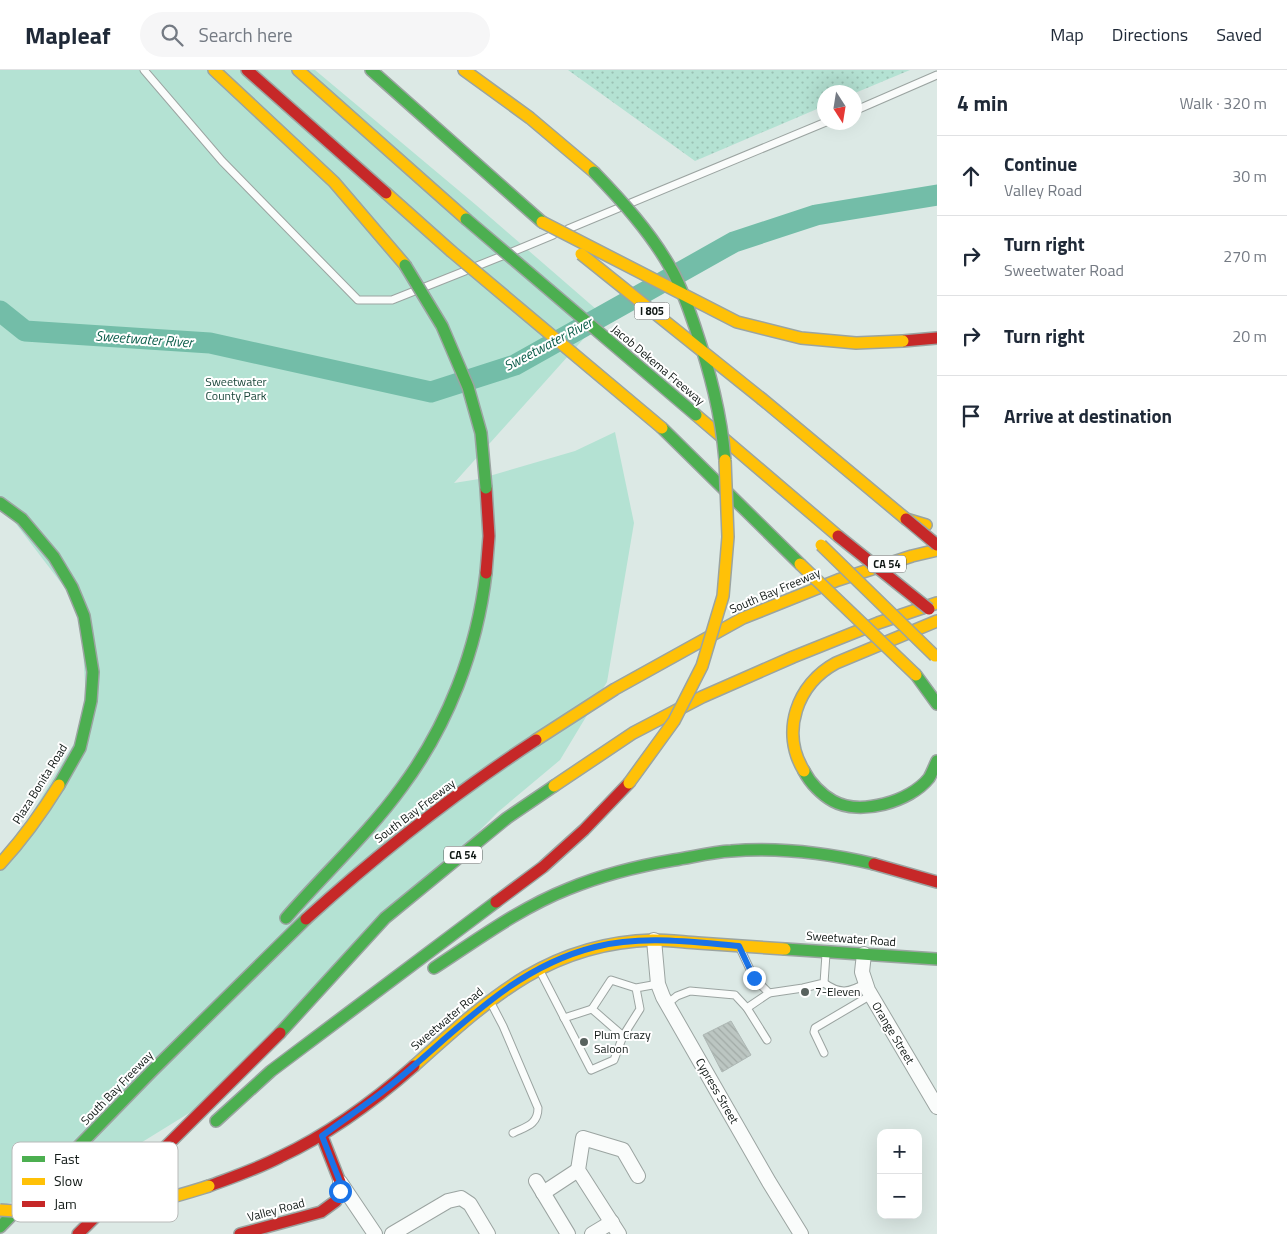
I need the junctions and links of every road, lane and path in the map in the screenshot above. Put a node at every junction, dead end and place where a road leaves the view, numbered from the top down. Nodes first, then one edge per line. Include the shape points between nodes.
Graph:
1 (144, 70) edge
2 (214, 70) edge
3 (247, 70) edge
4 (298, 70) edge
5 (371, 70) edge
6 (464, 70) edge
7 (937, 75) edge
8 (862, 108) edge
9 (817, 126) edge
10 (542, 222) junction
11 (937, 338) edge
12 (765, 474) junction
13 (0, 502) edge
14 (906, 519) junction
15 (802, 521) dead end
16 (937, 531) edge
17 (937, 539) edge
18 (818, 541) dead end
19 (937, 545) edge
20 (937, 550) edge
21 (838, 580) junction
22 (937, 603) edge
23 (937, 616) edge
24 (937, 622) edge
25 (936, 657) edge
26 (937, 704) edge
27 (937, 761) edge
28 (0, 864) edge
29 (937, 882) edge
30 (277, 928) dead end
31 (654, 940) junction
32 (739, 946) junction
33 (826, 951) junction
34 (864, 954) junction
35 (252, 957) dead end
36 (937, 959) edge
37 (539, 968) junction
38 (423, 974) dead end
39 (824, 982) junction
40 (658, 984) junction
41 (636, 988) junction
42 (868, 989) junction
43 (399, 990) dead end
44 (768, 993) junction
45 (490, 1001) junction
46 (667, 1004) junction
47 (747, 1008) junction
48 (592, 1009) junction
49 (564, 1018) junction
50 (338, 1021) junction
51 (623, 1036) junction
52 (767, 1040) dead end
53 (824, 1053) dead end
54 (151, 1072) junction
55 (937, 1107) edge
56 (206, 1130) dead end
57 (513, 1133) dead end
58 (322, 1136) junction
59 (83, 1142) edge
60 (171, 1142) edge
61 (578, 1170) junction
62 (638, 1176) dead end
63 (536, 1181) dead end
64 (340, 1182) junction
65 (543, 1193) junction
66 (178, 1195) edge
67 (12, 1215) edge
68 (90, 1222) edge
69 (105, 1222) edge
70 (0, 1227) edge
71 (615, 1228) edge
72 (78, 1234) edge
73 (92, 1234) edge
74 (240, 1234) edge
75 (375, 1234) edge
76 (392, 1234) edge
77 (488, 1234) edge
78 (568, 1234) edge
79 (592, 1234) edge
80 (801, 1234) edge

1 - 9 lane via 222,161 358,300 392,300
2 - 30 main road, bridge via 334,182 405,265 442,326 468,387 480,433 486,488 488,551 477,627 443,722 403,786
3 - 26 main road, bridge via 451,250 662,428 916,675
4 - 12 main road, Jacob Dekema Freeway, bridge via 466,219
5 - 10 main road, I 805
6 - 50 main road, bridge via 530,118 594,172 624,203 671,268 706,360 722,426 728,537 723,596 702,666 674,721 630,783 543,867
7 - 8 lane
10 - 11 main road, bridge via 737,322 802,338 856,343
10 - 14 main road, I 805, bridge
12 - 15 main road
12 - 23 main road, Jacob Dekema Freeway, bridge
13 - 28 main road, Plaza Bonita Road via 22,519 54,557 72,587 84,616 93,672 91,701 80,748 43,811
14 - 16 main road via 932,526
14 - 19 main road, I 805, bridge
17 - 21 main road via 904,548
18 - 25 main road, bridge
20 - 21 main road, South Bay Freeway / CA 54
21 - 54 main road, South Bay Freeway / CA 54 via 743,618 614,689 498,765 359,871 287,936
22 - 60 main road, CA 54 via 793,657 702,697 633,733 507,818 384,918 266,1049
24 - 27 main road via 818,674 801,695 793,718 792,740 801,769 815,787 834,802 853,807 896,802 929,777
29 - 38 main road via 843,856 770,850 728,851 644,864 568,889 528,908
31 - 32 main road, Sweetwater Road
31 - 37 main road, Sweetwater Road via 596,947
31 - 40 street, Cypress Street
32 - 33 main road, Sweetwater Road
32 - 44 lane via 754,978
33 - 34 main road, Sweetwater Road
33 - 39 lane
34 - 36 main road, Sweetwater Road
34 - 42 street, Orange Street via 862,972
35 - 54 main road
37 - 45 main road, Sweetwater Road
37 - 49 lane
39 - 42 lane via 834,990
39 - 44 lane
40 - 41 lane
40 - 46 street, Cypress Street
41 - 48 lane via 611,980
41 - 51 lane via 640,1009
42 - 53 lane via 815,1028
42 - 55 street, Orange Street
43 - 50 main road
44 - 47 lane
45 - 57 lane via 538,1108 534,1122
45 - 58 main road, Sweetwater Road via 388,1088
46 - 47 lane via 690,991 735,995
46 - 80 street, Cypress Street
47 - 52 lane
48 - 49 lane
48 - 51 lane
49 - 51 lane via 591,1070 614,1060
50 - 56 main road via 271,1071
54 - 59 main road, South Bay Freeway / CA 54
58 - 64 main road
58 - 66 main road, Sweetwater Road, bridge via 279,1158
61 - 62 street via 582,1138 623,1150
61 - 65 street
61 - 71 street
63 - 65 street
64 - 74 main road, Valley Road via 336,1201 321,1212
64 - 75 street
65 - 78 street
67 - 70 main road, South Bay Freeway / CA 54
68 - 72 main road, CA 54
69 - 73 main road
71 - 79 street
76 - 77 street via 448,1201 461,1198 470,1204

